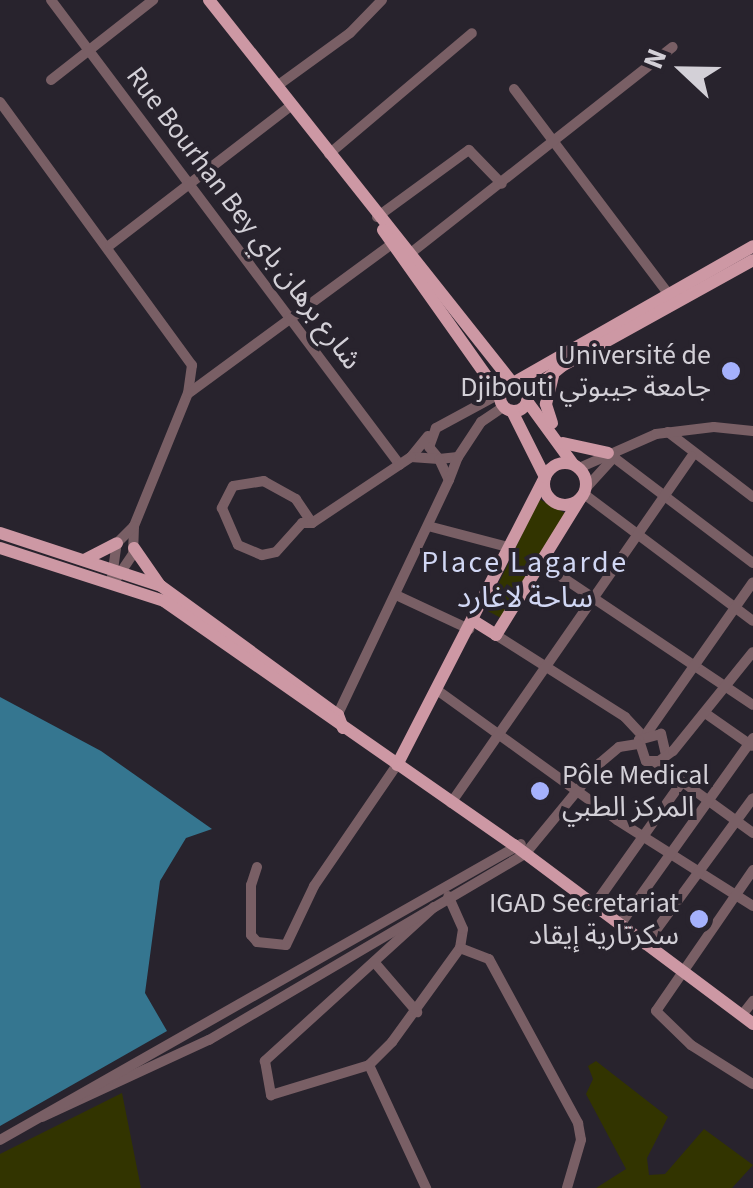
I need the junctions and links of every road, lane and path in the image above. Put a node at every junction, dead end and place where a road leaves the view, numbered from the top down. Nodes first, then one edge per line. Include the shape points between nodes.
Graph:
1 (50, 0) edge
2 (153, 0) edge
3 (209, 0) edge
4 (382, 0) edge
5 (472, 33) dead end
6 (673, 47) dead end
7 (88, 50) junction
8 (51, 80) dead end
9 (277, 86) junction
10 (514, 89) dead end
11 (0, 102) edge
12 (292, 106) junction
13 (555, 141) junction
14 (330, 154) junction
15 (188, 183) junction
16 (502, 184) junction
17 (378, 220) junction
18 (394, 242) junction
19 (110, 246) junction
20 (753, 246) edge
21 (405, 258) junction
22 (753, 260) edge
23 (672, 299) junction
24 (293, 320) junction
25 (562, 366) junction
26 (514, 382) junction
27 (188, 393) junction
28 (528, 398) junction
29 (505, 404) junction
30 (476, 408) junction
31 (481, 422) junction
32 (432, 431) junction
33 (753, 431) edge
34 (668, 432) junction
35 (558, 436) junction
36 (614, 453) junction
37 (692, 456) junction
38 (412, 457) junction
39 (458, 457) junction
40 (439, 459) junction
41 (400, 464) junction
42 (576, 466) junction
43 (545, 477) junction
44 (449, 480) junction
45 (583, 493) junction
46 (753, 497) edge
47 (663, 498) junction
48 (312, 524) junction
49 (134, 526) junction
50 (428, 526) junction
51 (0, 534) edge
52 (639, 534) junction
53 (117, 544) junction
54 (508, 547) junction
55 (0, 548) edge
56 (134, 548) junction
57 (81, 561) junction
58 (541, 562) junction
59 (753, 563) edge
60 (117, 569) junction
61 (753, 582) edge
62 (113, 584) junction
63 (161, 586) junction
64 (396, 595) junction
65 (594, 595) junction
66 (734, 608) junction
67 (753, 621) edge
68 (472, 625) junction
69 (496, 635) junction
70 (753, 652) edge
71 (544, 665) junction
72 (693, 666) junction
73 (725, 688) junction
74 (438, 690) junction
75 (753, 706) edge
76 (705, 713) junction
77 (338, 722) junction
78 (502, 731) junction
79 (638, 739) junction
80 (752, 743) edge
81 (666, 755) junction
82 (655, 762) junction
83 (397, 765) junction
84 (681, 783) junction
85 (576, 788) junction
86 (753, 798) edge
87 (451, 802) junction
88 (709, 803) junction
89 (736, 822) junction
90 (753, 833) edge
91 (644, 834) junction
92 (524, 847) junction
93 (669, 852) junction
94 (258, 868) dead end
95 (753, 870) edge
96 (698, 872) junction
97 (447, 894) junction
98 (735, 895) junction
99 (433, 902) junction
100 (753, 906) edge
101 (593, 907) junction
102 (618, 926) junction
103 (645, 945) junction
104 (460, 948) junction
105 (375, 964) junction
106 (682, 974) junction
107 (753, 1001) edge
108 (417, 1012) junction
109 (748, 1020) edge
110 (369, 1065) junction
111 (753, 1084) edge
112 (0, 1140) edge
113 (426, 1188) edge
114 (567, 1188) edge

1 - 7 street, Rue Bourhan Bey شارع برهان باي
2 - 7 street
3 - 9 main road
4 - 9 street via 350,33
5 - 14 street
6 - 13 street
7 - 8 street
7 - 15 street, Rue Bourhan Bey شارع برهان باي
9 - 12 main road
10 - 13 street
11 - 19 street
12 - 14 main road
12 - 15 street
13 - 16 street
13 - 23 street
14 - 17 main road
15 - 19 street
15 - 24 street, Rue Bourhan Bey شارع برهان باي
16 - 17 street via 470,150
16 - 21 street
17 - 18 main road
18 - 21 main road
18 - 24 street
19 - 27 street via 185,350 192,365
20 - 23 main road
21 - 26 main road
21 - 29 main road
22 - 23 main road
23 - 25 main road
23 - 26 main road
24 - 27 street
24 - 41 street, Rue Bourhan Bey شارع برهان باي
25 - 28 main road
25 - 35 main road via 546,394
26 - 28 main road
26 - 29 main road
27 - 49 street
28 - 29 main road
28 - 35 main road
29 - 30 street
29 - 31 street
29 - 43 main road
30 - 31 street
30 - 32 street
31 - 39 street
32 - 38 street
32 - 40 street via 429,447
33 - 34 street
34 - 36 street
34 - 37 street
35 - 36 main road via 584,452
35 - 42 main road
36 - 42 street
36 - 45 street
36 - 47 street
37 - 46 street
37 - 47 street
38 - 40 street
38 - 41 street
39 - 40 street
39 - 44 street
40 - 44 street
41 - 48 street
42 - 43 main road via 553,466
42 - 45 main road
43 - 45 main road via 554,502
43 - 54 main road
44 - 50 street
45 - 52 street
45 - 58 main road
47 - 52 street
47 - 59 street
48 - 48 street via 302,523 288,544 262,555 229,536 222,508 233,486 264,480 296,499
49 - 53 street
49 - 56 street
50 - 54 street
50 - 64 street
51 - 57 main road
52 - 65 street
52 - 66 street
53 - 57 main road
53 - 60 street
54 - 68 main road
55 - 62 main road
56 - 60 street
56 - 63 main road
57 - 60 main road
58 - 65 street
58 - 69 main road
60 - 62 street
60 - 63 main road
61 - 66 street
62 - 77 main road via 164,601
63 - 77 main road
64 - 68 street
64 - 77 street
65 - 71 street
65 - 72 street
66 - 67 street
66 - 72 street
68 - 69 main road
68 - 74 main road
69 - 71 street
70 - 73 street
71 - 78 street
71 - 79 street
72 - 73 street
72 - 79 street
73 - 75 street
73 - 76 street
74 - 78 street
74 - 83 main road
76 - 80 street
76 - 81 street
77 - 83 main road
78 - 85 street
78 - 87 street
79 - 81 street via 664,737
79 - 82 street via 642,759
79 - 85 street
80 - 88 street
81 - 82 street
82 - 84 street
83 - 87 main road
83 - 94 street via 314,886 286,945 256,942 251,935 250,885
84 - 88 street
84 - 91 street
85 - 91 street
85 - 92 street
86 - 89 street
87 - 92 main road
88 - 89 street
88 - 93 street
89 - 90 street
89 - 96 street
91 - 93 street
91 - 101 street
92 - 97 street
92 - 101 main road
93 - 96 street
93 - 102 street
95 - 98 street
96 - 98 street
96 - 103 street
97 - 99 street
97 - 104 street via 462,929
98 - 100 street
98 - 106 street
99 - 105 street
99 - 112 street
101 - 102 main road
102 - 103 main road
103 - 106 main road
104 - 108 street
104 - 114 street via 489,958 582,1132
105 - 108 street
105 - 110 street via 263,1067 267,1090 275,1095
106 - 109 main road
106 - 111 street via 658,1005 658,1017
107 - 109 street
108 - 110 street
110 - 113 street

